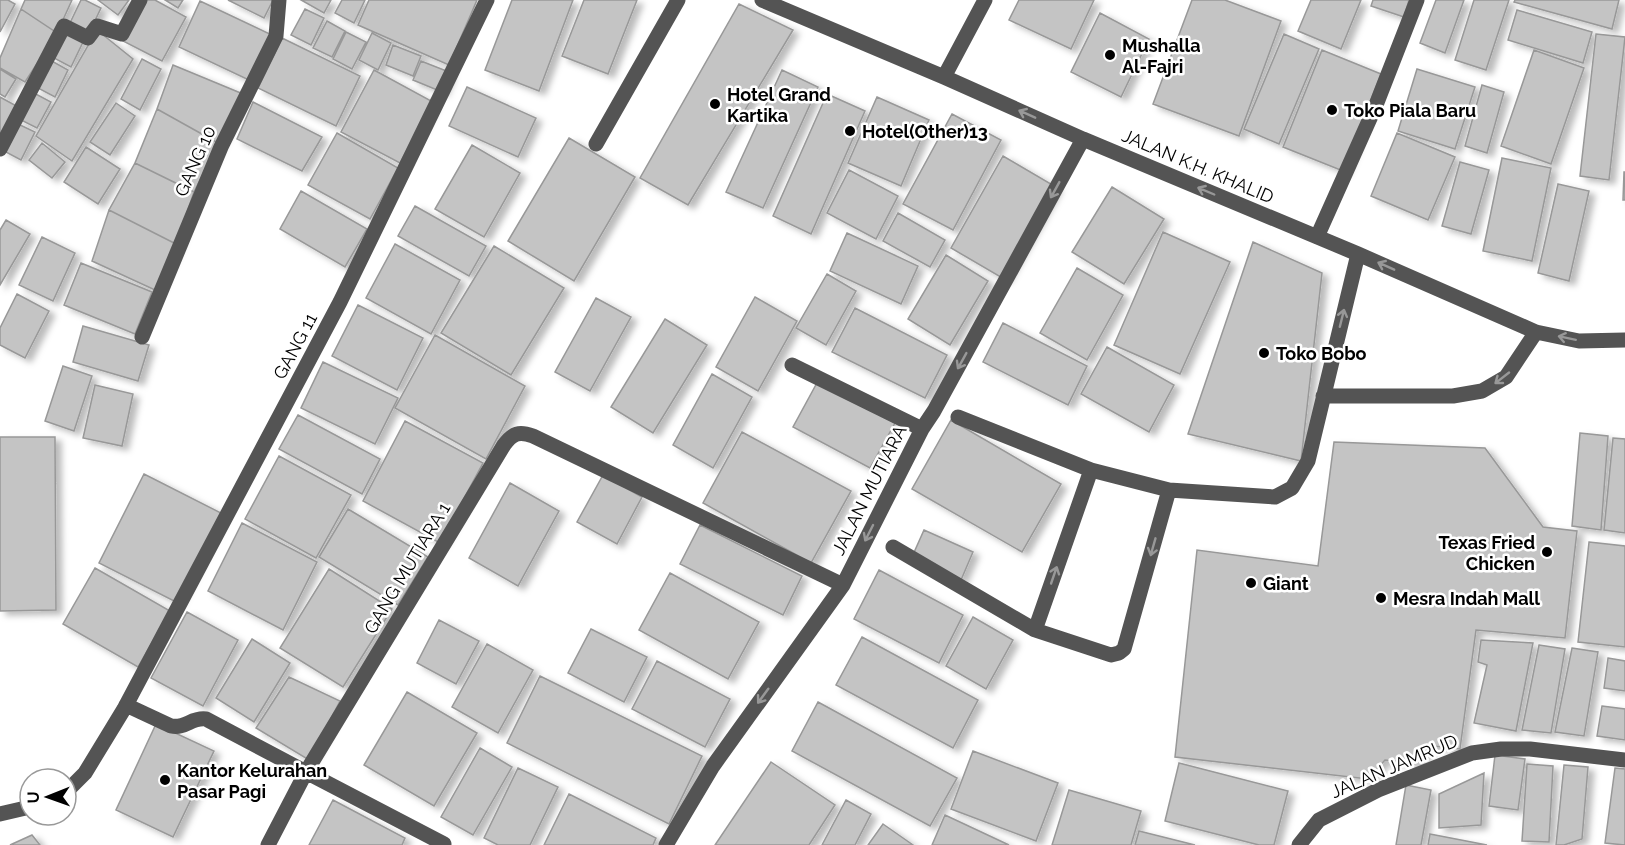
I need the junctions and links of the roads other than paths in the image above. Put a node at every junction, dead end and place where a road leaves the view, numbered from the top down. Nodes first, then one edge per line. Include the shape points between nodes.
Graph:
1 (140, 0) edge
2 (279, 0) edge
3 (487, 0) edge
4 (678, 0) edge
5 (762, 0) edge
6 (985, 0) edge
7 (1417, 0) edge
8 (944, 77) junction
9 (1083, 139) junction
10 (596, 144) dead end
11 (0, 149) edge
12 (1317, 237) junction
13 (1358, 254) junction
14 (1536, 332) junction
15 (142, 337) dead end
16 (1625, 340) edge
17 (792, 365) dead end
18 (1323, 396) junction
19 (958, 417) dead end
20 (922, 429) junction
21 (1091, 470) junction
22 (1169, 490) junction
23 (893, 547) dead end
24 (843, 585) junction
25 (1035, 630) junction
26 (126, 705) junction
27 (1625, 760) edge
28 (306, 772) junction
29 (78, 780) edge
30 (18, 810) edge
31 (0, 814) edge
32 (444, 844) edge
33 (268, 845) edge
34 (666, 845) edge
35 (1299, 845) edge

1 - 11 street via 122,34 97,26 88,38 64,26
2 - 15 street, GANG 10 via 276,36 221,147
3 - 26 street, GANG 11 via 340,302
4 - 10 street
5 - 8 street, JALAN K.H. KHALID
6 - 8 street
7 - 12 street via 1376,105
9 -> 8 street, JALAN K.H. KHALID
12 -> 9 street, JALAN K.H. KHALID
9 -> 20 street, JALAN MUTIARA
12 - 13 street, JALAN K.H. KHALID
14 -> 13 street, JALAN K.H. KHALID
18 -> 13 street
16 -> 14 street, JALAN K.H. KHALID via 1579,341
14 -> 18 street via 1506,377 1482,391 1453,396
17 - 20 street
18 - 22 street via 1308,461 1292,488 1275,497
19 - 21 street
20 -> 24 street, JALAN MUTIARA
21 - 22 street
25 -> 21 street
22 -> 25 street via 1124,649 1111,655
23 - 25 street
24 - 28 street, GANG MUTIARA 1 via 533,436 515,434 504,445
24 -> 34 street, JALAN MUTIARA via 713,766
26 - 28 street via 171,726 206,719
26 - 29 street
27 - 35 street, JALAN JAMRUD via 1530,749 1472,753 1378,790 1319,820
28 - 32 street
28 - 33 street
30 - 31 street

